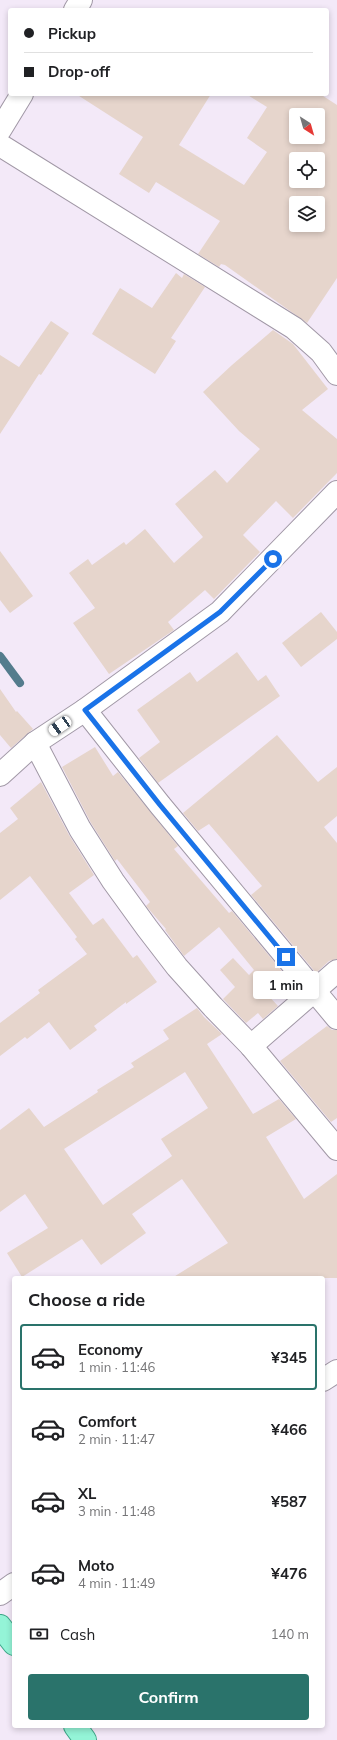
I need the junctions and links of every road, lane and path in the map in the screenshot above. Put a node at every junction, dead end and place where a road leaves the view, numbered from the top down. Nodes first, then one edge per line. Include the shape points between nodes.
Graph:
1 (21, 96) edge
2 (0, 130) edge
3 (0, 145) edge
4 (337, 374) edge
5 (337, 492) edge
6 (85, 710) junction
7 (35, 743) junction
8 (0, 775) edge
9 (337, 971) edge
10 (315, 992) junction
11 (337, 1018) edge
12 (251, 1046) junction
13 (337, 1149) edge
14 (337, 1372) edge
15 (325, 1379) edge
16 (12, 1585) edge
17 (0, 1594) edge
18 (0, 1626) edge
19 (12, 1641) edge
20 (76, 1728) edge
21 (85, 1740) edge

1 - 2 street
3 - 4 street via 294,328 321,352
5 - 6 street via 220,612
6 - 7 street
6 - 10 street
7 - 8 street
7 - 12 street via 80,829 118,887 212,1008
9 - 10 street
10 - 11 street
10 - 12 street
12 - 13 street
14 - 15 street
16 - 17 street
18 - 19 main road
20 - 21 main road

